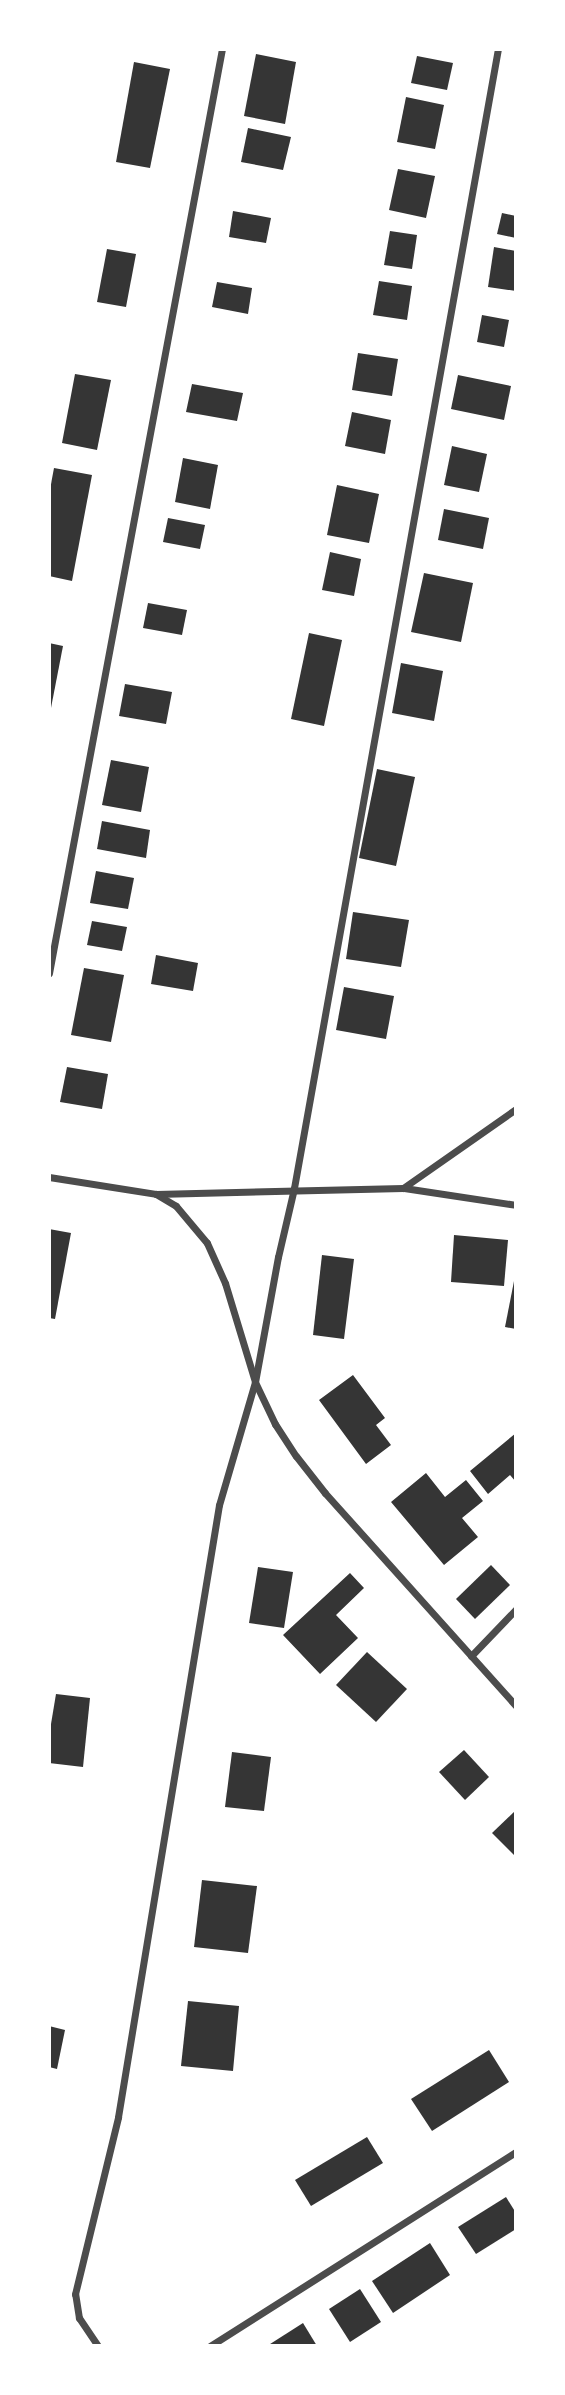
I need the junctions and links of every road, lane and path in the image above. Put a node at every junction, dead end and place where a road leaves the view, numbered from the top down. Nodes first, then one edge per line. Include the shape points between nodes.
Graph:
1 (222, 49) edge
2 (498, 49) edge
3 (49, 973) edge
4 (516, 1109) edge
5 (49, 1177) edge
6 (294, 1188) junction
7 (403, 1188) junction
8 (156, 1194) junction
9 (516, 1205) edge
10 (256, 1382) junction
11 (516, 1609) edge
12 (471, 1656) junction
13 (516, 1706) edge
14 (516, 2152) edge
15 (98, 2346) edge
16 (211, 2346) edge

1 - 3 street
2 - 6 street
4 - 7 street
5 - 8 street
6 - 7 street
6 - 8 street
6 - 10 street
7 - 9 street
8 - 10 street via 176,1206 207,1243 225,1283
10 - 12 street via 275,1424 325,1493
10 - 15 street via 219,1505 118,2118 75,2294 79,2318
11 - 12 street
12 - 13 street
14 - 16 street

